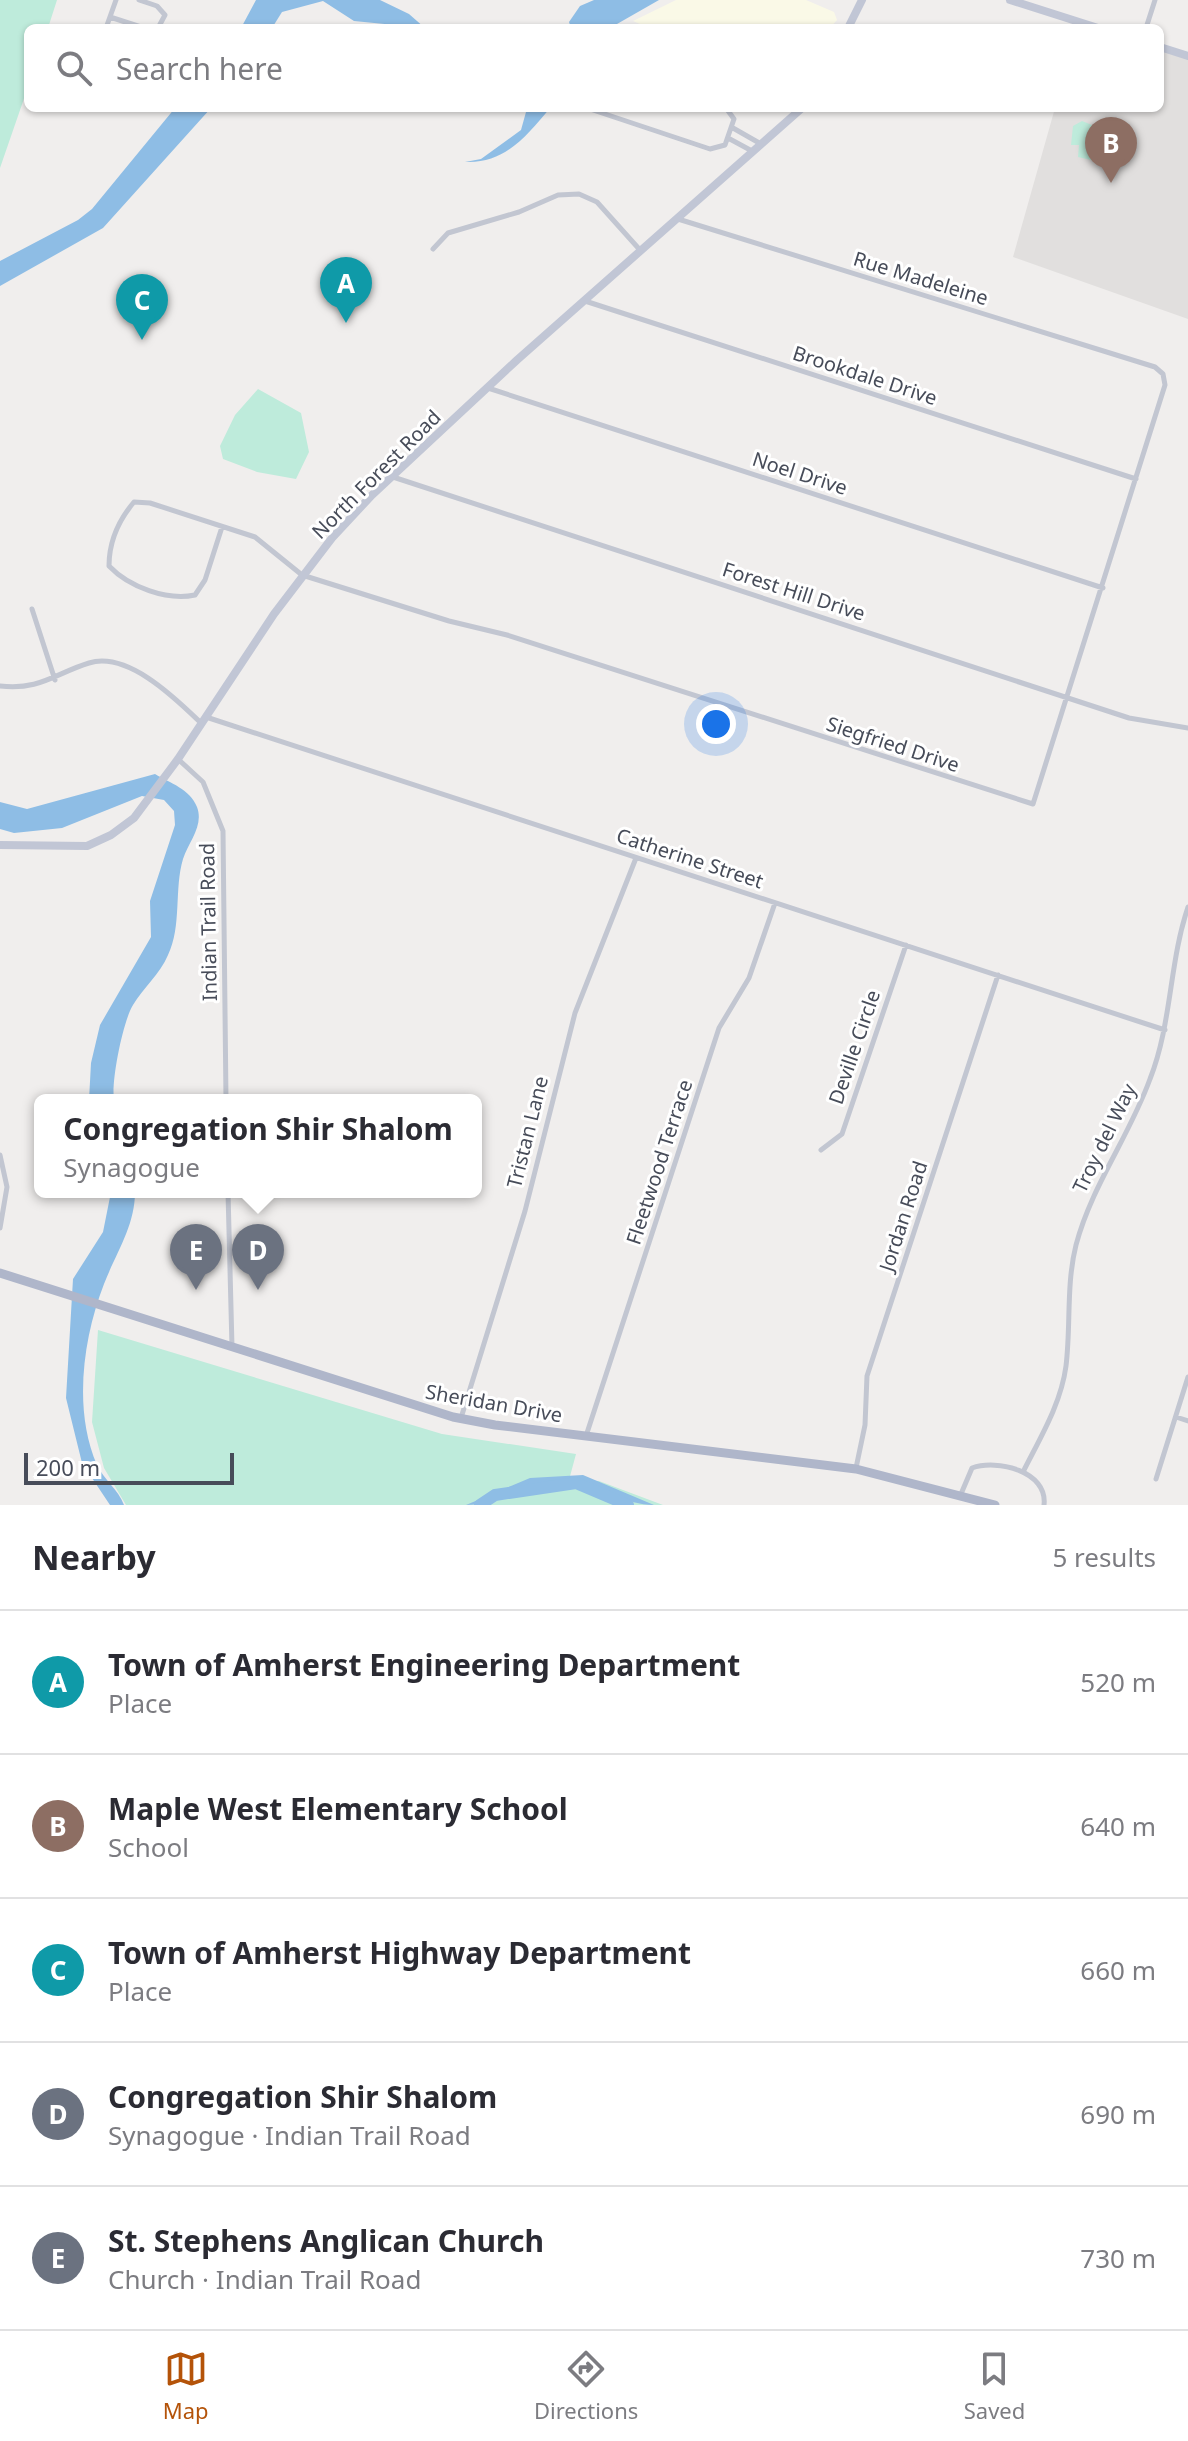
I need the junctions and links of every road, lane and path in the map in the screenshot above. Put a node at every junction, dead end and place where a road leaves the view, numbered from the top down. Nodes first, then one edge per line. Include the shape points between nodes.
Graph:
1 (116, 0) edge
2 (139, 0) edge
3 (862, 0) edge
4 (1010, 0) edge
5 (1155, 0) edge
6 (110, 17) junction
7 (107, 24) edge
8 (132, 24) edge
9 (160, 24) edge
10 (850, 24) edge
11 (1085, 24) edge
12 (1147, 24) edge
13 (1164, 48) edge
14 (1188, 56) edge
15 (599, 112) edge
16 (729, 112) edge
17 (799, 112) edge
18 (733, 128) junction
19 (728, 138) junction
20 (762, 144) junction
21 (754, 152) junction
22 (678, 219) junction
23 (433, 249) dead end
24 (641, 251) junction
25 (584, 301) junction
26 (1155, 367) joint
27 (487, 387) junction
28 (392, 476) junction
29 (1136, 479) junction
30 (222, 527) junction
31 (302, 575) junction
32 (1103, 588) junction
33 (32, 609) dead end
34 (55, 680) junction
35 (0, 686) edge
36 (1069, 697) junction
37 (203, 720) junction
38 (1188, 728) edge
39 (178, 759) junction
40 (0, 845) edge
41 (636, 858) junction
42 (775, 903) junction
43 (1188, 907) edge
44 (906, 945) junction
45 (998, 975) junction
46 (1165, 1030) junction
47 (226, 1094) edge
48 (821, 1150) dead end
49 (0, 1155) edge
50 (228, 1198) edge
51 (0, 1228) edge
52 (0, 1273) edge
53 (232, 1348) junction
54 (1188, 1377) edge
55 (1176, 1417) junction
56 (461, 1419) junction
57 (1188, 1421) edge
58 (585, 1437) junction
59 (856, 1469) junction
60 (1023, 1472) junction
61 (1156, 1479) dead end
62 (961, 1494) junction
63 (989, 1504) edge
64 (1044, 1505) edge

1 - 6 street
2 - 9 street via 165,15
3 - 10 street
4 - 11 street
5 - 12 street
6 - 7 street
6 - 8 street
13 - 14 street
15 - 19 street via 710,149 725,145
16 - 18 street
17 - 20 street, North Forest Road
18 - 19 street
18 - 20 street
19 - 21 street
20 - 21 street, North Forest Road
21 - 22 street, North Forest Road
22 - 24 street, North Forest Road
22 - 26 street, Rue Madeleine
23 - 24 street via 448,233 558,195 579,194 597,202
24 - 25 street, North Forest Road
25 - 27 street, North Forest Road
25 - 29 street, Brookdale Drive
26 - 29 street, Siegfried Drive via 1165,385
27 - 28 street, North Forest Road
27 - 32 street, Noel Drive
28 - 31 street, North Forest Road
28 - 36 street, Forest Hill Drive
29 - 32 street, Siegfried Drive
30 - 30 street via 195,595 179,598 123,580 109,566 109,548 134,502
30 - 31 street via 255,537
31 - 36 street, Siegfried Drive via 507,635 1026,804 1037,799
31 - 37 street, North Forest Road
32 - 36 street, Siegfried Drive
33 - 34 street
34 - 35 street
34 - 37 street via 97,662 135,671
36 - 38 street, Forest Hill Drive via 1148,723
37 - 39 street, North Forest Road
37 - 41 street, Catherine Street
39 - 40 street, North Forest Road via 124,827 87,846
39 - 47 street, Indian Trail Road via 203,782 223,831
41 - 42 street, Catherine Street
41 - 56 street, Tristan Lane via 575,1013 525,1211
42 - 44 street, Catherine Street
42 - 58 street, Fleetwood Terrace via 749,978 719,1028
43 - 46 street, Troy del Way
44 - 45 street, Catherine Street
44 - 48 street, Deville Circle via 842,1134
45 - 46 street, Catherine Street
45 - 59 street, Jordan Road via 867,1376
46 - 60 street, Troy del Way via 1143,1098 1088,1205 1071,1269 1062,1387
49 - 51 street via 7,1187
50 - 53 street
52 - 53 main road, Sheridan Drive
53 - 56 main road, Sheridan Drive
54 - 55 street
55 - 57 street
55 - 61 street
56 - 58 main road, Sheridan Drive
58 - 59 main road, Sheridan Drive
59 - 62 main road, Sheridan Drive
60 - 62 street via 980,1465 967,1474
60 - 64 street via 1042,1490
62 - 63 main road, Sheridan Drive

